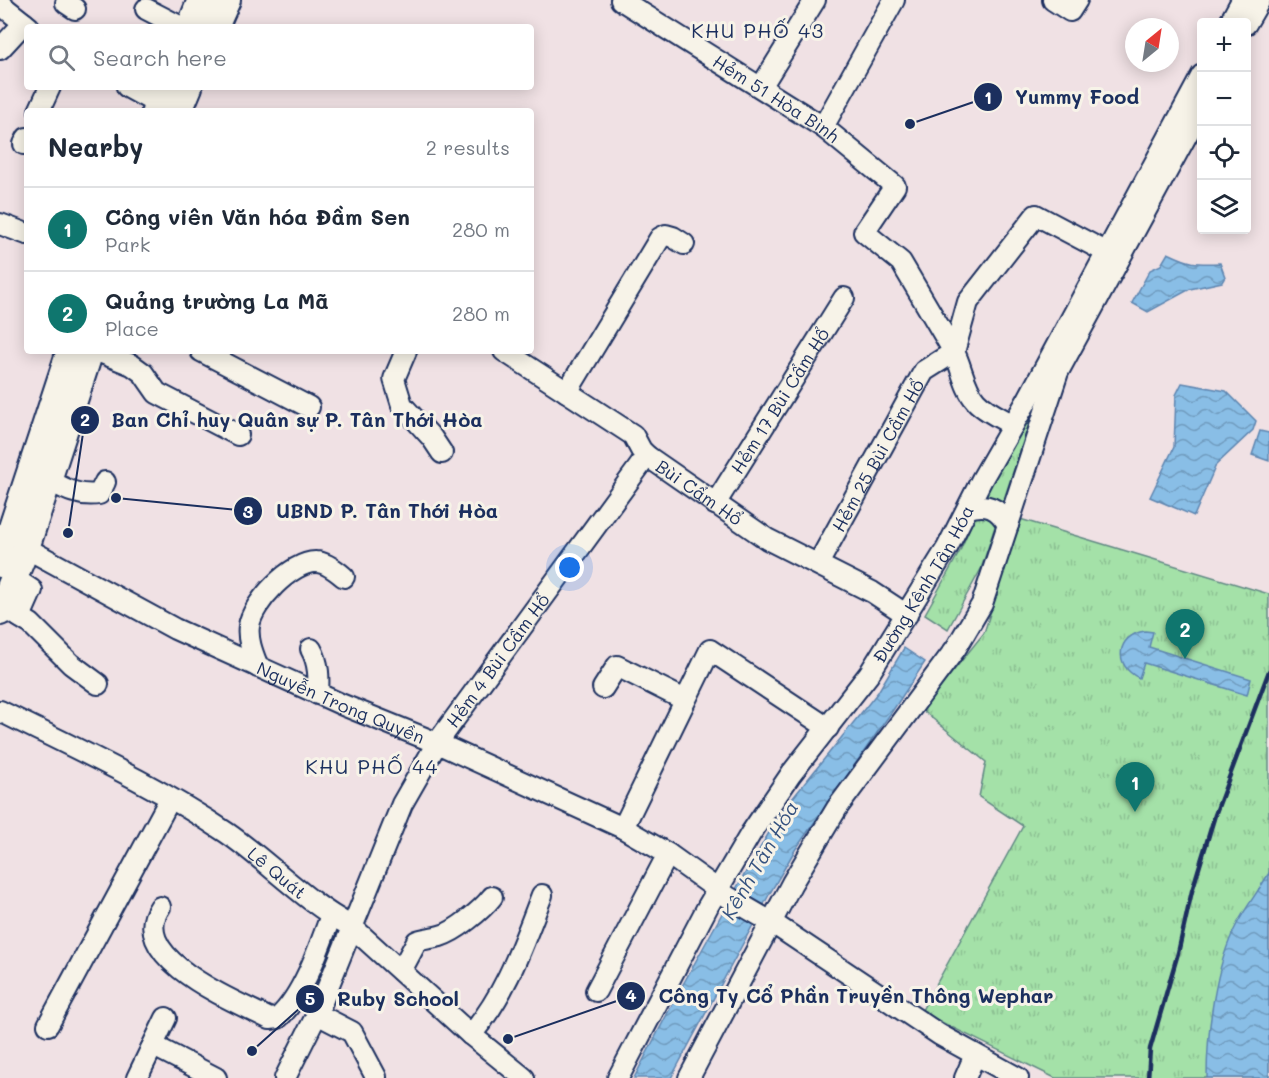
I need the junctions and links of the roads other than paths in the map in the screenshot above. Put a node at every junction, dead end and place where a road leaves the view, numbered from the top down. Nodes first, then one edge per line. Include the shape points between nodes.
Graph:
1 (201, 0) edge
2 (227, 0) edge
3 (621, 0) edge
4 (815, 0) edge
5 (894, 0) edge
6 (1053, 0) edge
7 (1077, 0) edge
8 (1242, 0) edge
9 (1260, 0) edge
10 (0, 4) edge
11 (146, 9) dead end
12 (1232, 18) edge
13 (1250, 18) edge
14 (25, 24) edge
15 (175, 24) edge
16 (191, 24) edge
17 (216, 24) edge
18 (24, 27) edge
19 (0, 49) edge
20 (1197, 84) edge
21 (761, 87) junction
22 (49, 90) edge
23 (134, 90) edge
24 (186, 90) edge
25 (169, 106) edge
26 (40, 108) edge
27 (1197, 116) edge
28 (822, 127) junction
29 (0, 224) edge
30 (24, 233) edge
31 (684, 244) dead end
32 (1106, 252) junction
33 (844, 298) dead end
34 (954, 352) junction
35 (69, 354) edge
36 (89, 354) edge
37 (104, 354) edge
38 (207, 354) edge
39 (405, 354) edge
40 (509, 354) edge
41 (567, 392) junction
42 (309, 407) dead end
43 (1012, 425) junction
44 (238, 435) dead end
45 (442, 453) dead end
46 (647, 456) junction
47 (48, 480) junction
48 (105, 482) dead end
49 (715, 504) junction
50 (968, 508) junction
51 (1008, 525) junction
52 (26, 548) junction
53 (818, 564) junction
54 (7, 571) edge
55 (344, 577) dead end
56 (7, 612) edge
57 (907, 615) junction
58 (311, 649) dead end
59 (258, 667) junction
60 (98, 684) dead end
61 (603, 688) dead end
62 (318, 694) junction
63 (685, 700) junction
64 (0, 711) edge
65 (828, 728) junction
66 (437, 743) junction
67 (170, 799) junction
68 (623, 828) junction
69 (668, 854) junction
70 (722, 894) junction
71 (542, 895) dead end
72 (492, 897) dead end
73 (160, 907) dead end
74 (331, 915) junction
75 (766, 919) junction
76 (351, 926) junction
77 (401, 971) junction
78 (597, 991) dead end
79 (317, 1014) junction
80 (166, 1018) dead end
81 (48, 1025) dead end
82 (471, 1035) junction
83 (151, 1049) junction
84 (975, 1054) junction
85 (376, 1077) edge
86 (137, 1078) edge
87 (216, 1078) edge
88 (285, 1078) edge
89 (524, 1078) edge
90 (618, 1078) edge
91 (689, 1078) edge
92 (965, 1078) edge
93 (1018, 1078) edge

1 - 16 main road
2 - 17 main road
3 - 21 street, Hẻm 51 Hòa Bình
4 - 21 street
5 - 28 street
6 - 7 street via 1070,10
8 - 12 street
9 - 13 street
10 - 14 street
11 - 15 street
18 - 19 street
20 - 32 street, Đường Kênh Tân Hóa
21 - 28 street, Hẻm 51 Hòa Bình
22 - 26 street
23 - 25 street
24 - 25 main road
27 - 51 street via 1058,372
28 - 34 street, Hẻm 51 Hòa Bình via 895,186 864,232 901,262
29 - 30 street
31 - 41 street via 666,235 660,238
32 - 34 street via 1036,215 968,302
32 - 43 street, Đường Kênh Tân Hóa
33 - 49 street, Hẻm 17 Bùi Cẩm Hổ
34 - 43 street via 976,402
34 - 53 street, Hẻm 25 Bùi Cầm Hổ via 924,371
35 - 54 main road
36 - 47 main road
37 - 44 street via 143,373 157,393
38 - 42 street
39 - 45 street via 394,379 402,405
40 - 41 street, Bùi Cẩm Hổ
41 - 46 street, Bùi Cẩm Hổ via 633,435
43 - 50 street, Đường Kênh Tân Hóa
46 - 49 street, Bùi Cẩm Hổ
46 - 66 street, Hẻm 4 Bùi Cầm Hổ
47 - 48 street via 87,496 99,494
47 - 52 main road
49 - 53 street, Bùi Cẩm Hổ via 767,539
50 - 51 street via 988,505
50 - 57 street, Đường Kênh Tân Hóa
51 - 75 street via 982,604 956,648 837,808
52 - 54 main road
52 - 59 street, Nguyễn Trọng Quyền via 175,629
53 - 57 street, Bùi Cẩm Hổ
54 - 56 main road
55 - 59 street via 316,562 285,576 269,592 249,626
56 - 60 street via 45,636 71,664
57 - 65 street, Đường Kênh Tân Hóa
58 - 62 street via 320,678
59 - 62 street, Nguyễn Trọng Quyền
61 - 63 street via 616,666
62 - 66 street, Nguyễn Trọng Quyền
63 - 65 street via 710,650
63 - 68 street
64 - 67 street, Lê Quát
65 - 70 street, Đường Kênh Tân Hóa via 751,833
66 - 68 street, Nguyễn Trọng Quyền
66 - 76 street, Hẻm 4 Bùi Cầm Hổ via 402,804
67 - 74 street, Lê Quát via 227,833
67 - 81 street
68 - 69 street, Nguyễn Trọng Quyền
69 - 70 street, Nguyễn Trọng Quyền
69 - 78 street
70 - 75 street, Nguyễn Trọng Quyền
70 - 90 street, Đường Kênh Tân Hóa
71 - 82 street via 516,963
72 - 77 street via 456,929 417,941
73 - 74 street via 154,915 155,941 175,965 197,982 270,1018 278,1018 295,999
74 - 76 street, Lê Quát
75 - 84 street, Nguyễn Trọng Quyền via 940,1035
75 - 91 street
76 - 77 street, Lê Quát
76 - 79 street, Hẻm 4 Bùi Cầm Hổ
77 - 82 street, Lê Quát
79 - 85 street via 352,1032
79 - 88 street, Hẻm 4 Bùi Cầm Hổ
80 - 83 street
82 - 89 street, Lê Quát
83 - 86 street
83 - 87 street via 169,1052
84 - 92 street
84 - 93 street, Nguyễn Trọng Quyền

